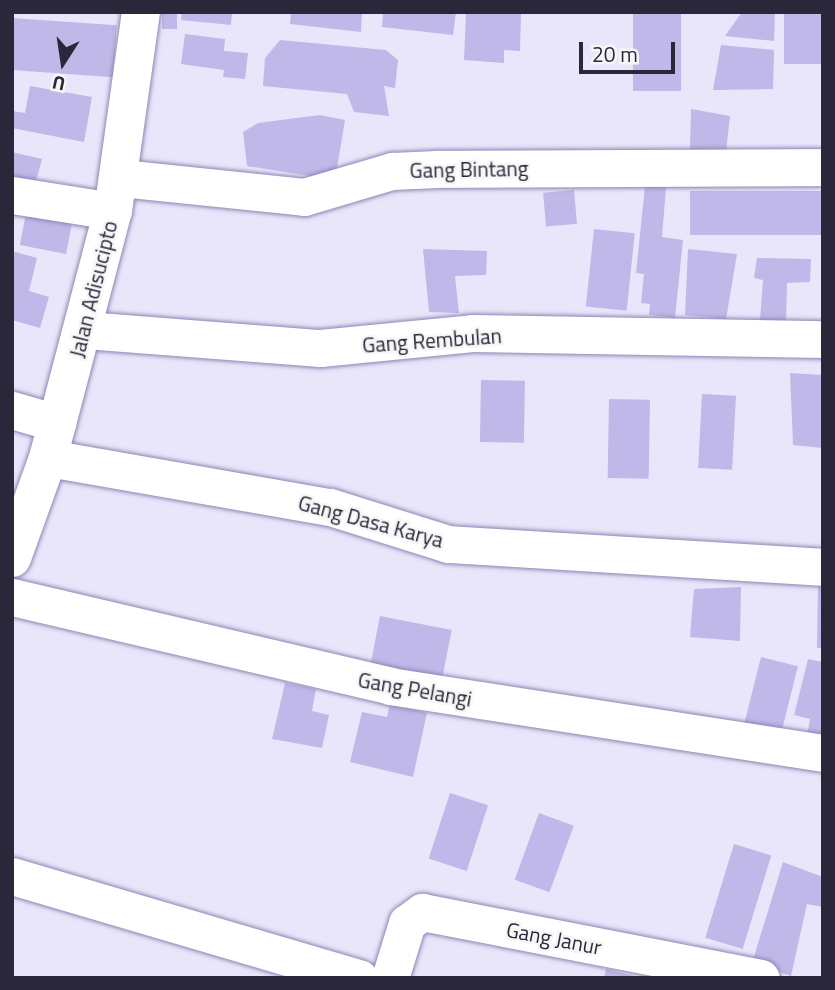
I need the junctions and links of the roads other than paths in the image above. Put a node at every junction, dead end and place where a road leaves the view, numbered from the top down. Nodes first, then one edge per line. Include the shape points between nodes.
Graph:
1 (141, 12) edge
2 (823, 167) edge
3 (12, 195) edge
4 (117, 195) junction
5 (85, 330) junction
6 (823, 339) edge
7 (12, 410) edge
8 (53, 441) junction
9 (12, 558) edge
10 (823, 567) edge
11 (12, 597) edge
12 (823, 753) edge
13 (12, 876) edge
14 (359, 978) edge
15 (390, 978) edge
16 (761, 978) edge

1 - 4 main road, Jalan Adisucipto
2 - 4 street, Gang Bintang via 403,171 304,197
3 - 4 street, Gang Bintang
4 - 5 main road, Jalan Adisucipto
5 - 6 street, Gang Rembulan via 320,348 472,333
5 - 8 main road, Jalan Adisucipto
7 - 8 street, Gang Dasa Karya
8 - 9 main road, Jalan Adisucipto
8 - 10 street, Gang Dasa Karya via 330,507 448,544
11 - 12 street, Gang Pelangi via 390,686
13 - 14 street
15 - 16 street, Gang Janur via 407,923 422,912

